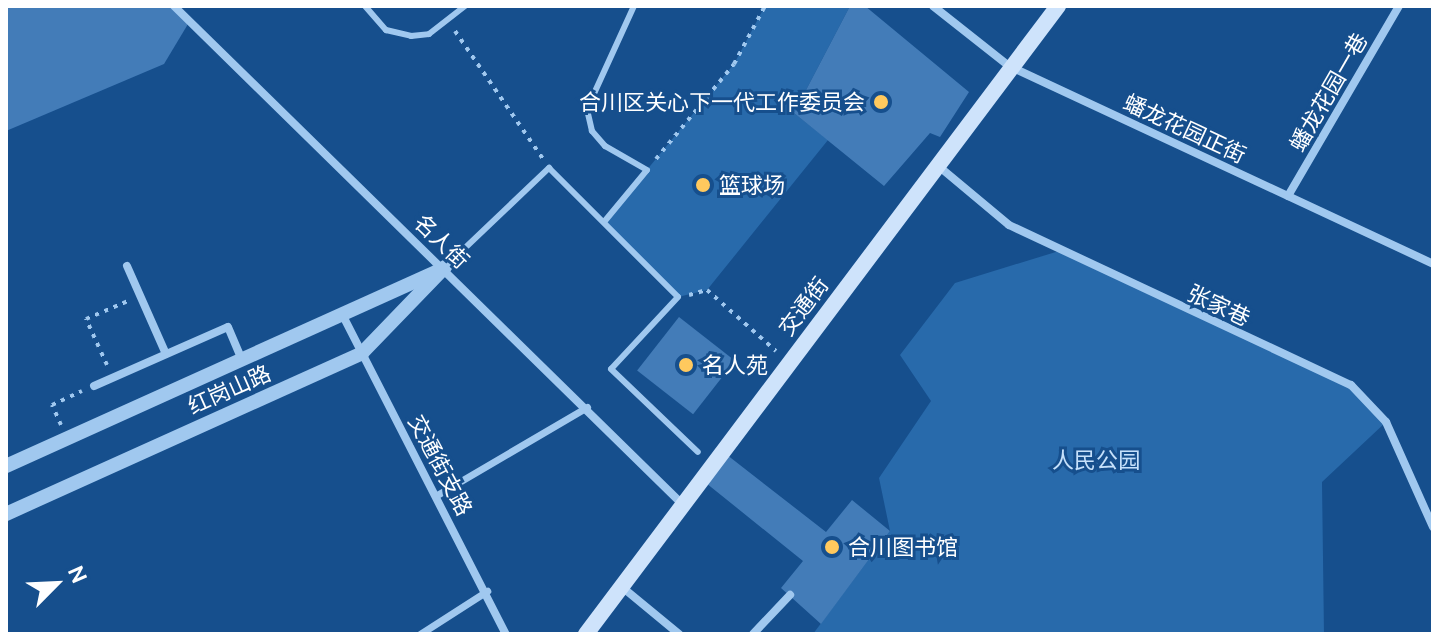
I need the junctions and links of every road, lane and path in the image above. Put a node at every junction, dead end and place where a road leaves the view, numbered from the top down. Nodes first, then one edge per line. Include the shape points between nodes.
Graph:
1 (174, 6) edge
2 (365, 6) edge
3 (465, 6) edge
4 (634, 6) edge
5 (765, 6) edge
6 (933, 6) edge
7 (1058, 6) edge
8 (1399, 6) edge
9 (449, 23) junction
10 (1009, 66) junction
11 (936, 164) junction
12 (549, 168) junction
13 (647, 170) junction
14 (1288, 196) junction
15 (604, 222) junction
16 (1433, 264) edge
17 (127, 266) dead end
18 (445, 267) junction
19 (140, 296) junction
20 (678, 297) junction
21 (342, 314) junction
22 (362, 353) junction
23 (166, 354) junction
24 (242, 360) junction
25 (789, 362) junction
26 (113, 378) junction
27 (94, 386) joint
28 (587, 407) junction
29 (67, 438) junction
30 (698, 452) dead end
31 (6, 466) edge
32 (437, 495) junction
33 (682, 504) junction
34 (6, 514) edge
35 (1433, 527) edge
36 (622, 586) junction
37 (487, 591) junction
38 (790, 595) dead end
39 (420, 634) edge
40 (506, 634) edge
41 (586, 634) edge
42 (679, 634) edge
43 (753, 634) edge

1 - 18 street, 名人街
2 - 9 lane via 386,30 411,36
3 - 9 lane
4 - 13 lane via 587,109 592,131 605,146
5 - 13 path via 734,64
6 - 10 street, 蟠龙花园正街
7 - 10 main road, 交通街
8 - 14 street, 蟠龙花园一巷
9 - 12 path
10 - 11 main road, 交通街
10 - 14 street, 蟠龙花园正街
11 - 25 main road, 交通街
11 - 35 street, 张家巷 via 1021,232 1351,385 1386,422
12 - 15 lane
12 - 18 lane, 红岗山路
13 - 15 lane
14 - 16 street, 蟠龙花园正街
15 - 20 lane
17 - 19 street
18 - 21 street, 红岗山路
18 - 22 street, 红岗山路
18 - 28 street, 名人街
19 - 23 street
19 - 26 path via 86,319
20 - 25 path via 707,290
20 - 30 lane via 611,369
21 - 22 street, 交通街支路
21 - 24 street, 红岗山路
22 - 32 street, 交通街支路
22 - 34 street, 红岗山路
23 - 24 street via 228,327
23 - 26 street
24 - 29 street, 红岗山路
25 - 33 main road, 交通街
26 - 27 street
27 - 29 path via 52,405
28 - 32 street
28 - 33 street, 名人街
29 - 31 street, 红岗山路
32 - 37 street, 交通街支路
33 - 36 main road, 交通街
36 - 41 main road, 交通街
36 - 42 street
37 - 39 street
37 - 40 street, 交通街支路
38 - 43 street

